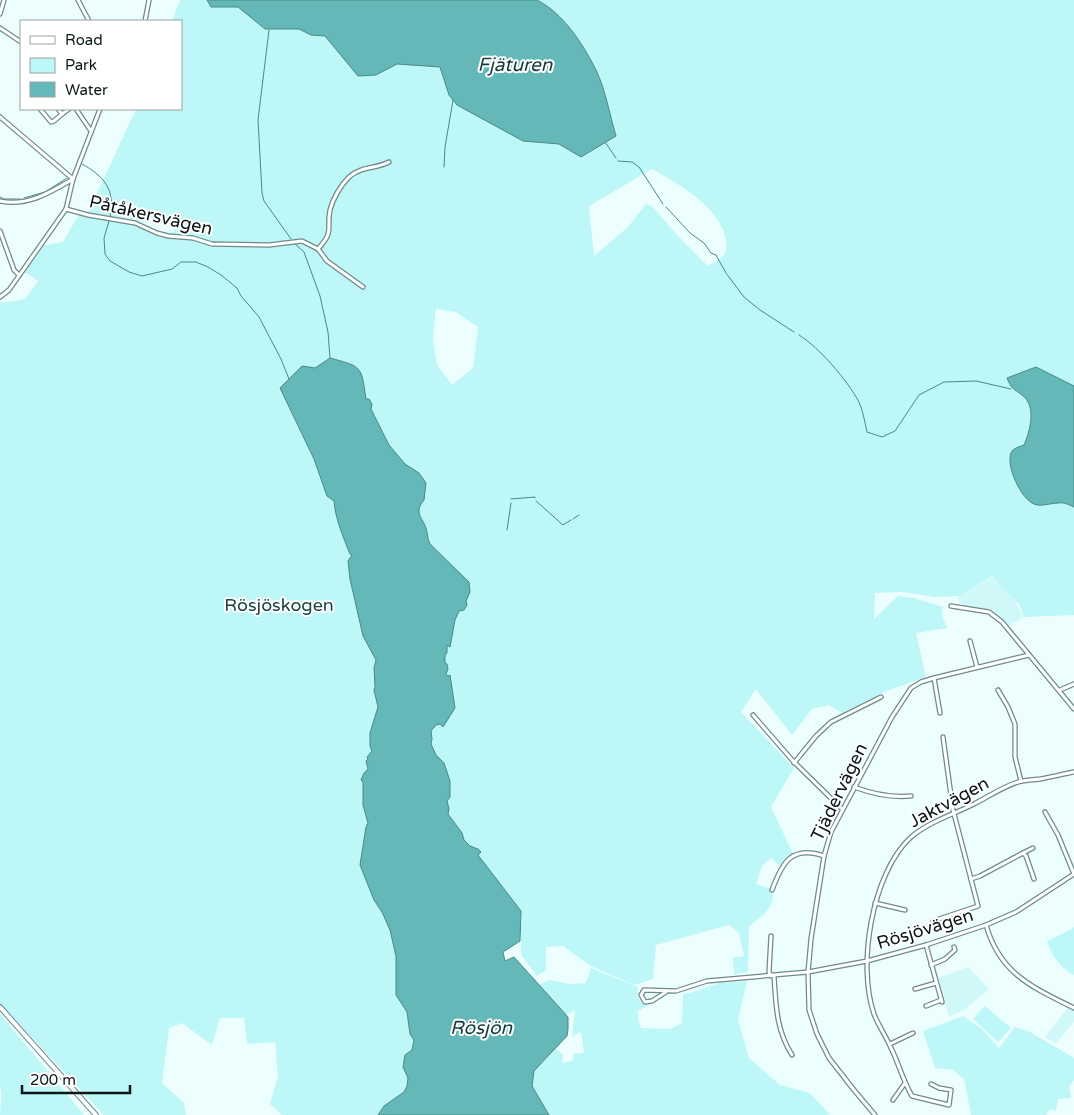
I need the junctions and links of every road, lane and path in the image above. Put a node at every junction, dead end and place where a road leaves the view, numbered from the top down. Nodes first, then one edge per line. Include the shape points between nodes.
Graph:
1 (4, 0) edge
2 (78, 0) edge
3 (150, 0) edge
4 (0, 14) edge
5 (88, 20) edge
6 (145, 20) edge
7 (0, 28) edge
8 (20, 41) edge
9 (41, 110) edge
10 (59, 110) edge
11 (68, 110) edge
12 (77, 110) edge
13 (100, 110) edge
14 (62, 114) junction
15 (0, 117) edge
16 (91, 131) junction
17 (388, 162) dead end
18 (73, 179) junction
19 (0, 201) edge
20 (66, 209) junction
21 (0, 231) edge
22 (318, 249) junction
23 (19, 275) junction
24 (363, 287) dead end
25 (0, 297) edge
26 (951, 606) dead end
27 (970, 642) dead end
28 (1029, 656) junction
29 (977, 667) junction
30 (934, 678) junction
31 (1074, 684) edge
32 (998, 690) dead end
33 (1060, 690) junction
34 (881, 697) dead end
35 (1074, 710) edge
36 (940, 713) dead end
37 (753, 715) dead end
38 (942, 737) dead end
39 (794, 763) junction
40 (1074, 772) edge
41 (1020, 781) junction
42 (854, 787) junction
43 (911, 796) dead end
44 (842, 809) junction
45 (1045, 812) dead end
46 (955, 813) junction
47 (1032, 848) dead end
48 (1023, 852) junction
49 (824, 856) junction
50 (1074, 874) edge
51 (971, 879) junction
52 (1034, 879) dead end
53 (772, 890) dead end
54 (875, 903) junction
55 (905, 910) dead end
56 (933, 921) dead end
57 (986, 925) junction
58 (771, 936) dead end
59 (926, 945) junction
60 (954, 946) dead end
61 (867, 961) junction
62 (931, 965) junction
63 (808, 972) junction
64 (772, 976) junction
65 (936, 983) junction
66 (915, 989) dead end
67 (666, 992) junction
68 (926, 1006) dead end
69 (0, 1007) edge
70 (1074, 1008) edge
71 (913, 1033) dead end
72 (890, 1044) junction
73 (792, 1056) dead end
74 (905, 1083) junction
75 (930, 1084) dead end
76 (893, 1100) dead end
77 (96, 1115) edge
78 (875, 1115) edge

1 - 4 street
2 - 5 street
3 - 6 street
7 - 8 street
9 - 14 street via 51,122
10 - 14 street
11 - 14 street
12 - 16 street
13 - 16 street
15 - 18 street
16 - 18 street
17 - 22 street via 350,176 330,211 330,229 326,241
18 - 19 street via 32,199 17,203
18 - 20 street
20 - 22 street, Påtåkersvägen via 212,244 269,245 298,241
20 - 23 street
21 - 23 street via 14,270
22 - 24 street, Påtåkersvägen via 327,261
23 - 25 street
26 - 28 street via 989,612 1002,622
27 - 29 street
28 - 29 street, Tjädervägen
28 - 33 street
29 - 30 street, Tjädervägen
30 - 36 street
30 - 42 street, Tjädervägen via 911,688
31 - 33 street
32 - 41 street via 1014,724
33 - 35 street
34 - 39 street via 831,722
37 - 39 street
38 - 46 street
39 - 44 street
40 - 41 street, Jaktvägen
41 - 46 street, Jaktvägen
42 - 43 street via 874,795
42 - 44 street, Tjädervägen
44 - 49 street, Tjädervägen
45 - 50 street
46 - 51 street
46 - 54 street, Jaktvägen via 926,826 910,839 885,873
47 - 48 street
48 - 51 street
48 - 52 street
49 - 53 street via 800,852 787,860
49 - 63 street, Tjädervägen
50 - 57 street, Rösjövägen via 1016,912
51 - 56 street via 978,906
54 - 55 street
54 - 61 street, Jaktvägen
57 - 59 street, Rösjövägen
57 - 70 street via 993,947 1013,972
58 - 64 street via 769,972
59 - 61 street, Rösjövägen
59 - 62 street
60 - 62 street via 955,950 945,959
61 - 63 street, Rösjövägen
61 - 72 street, Jaktvägen via 874,1013
62 - 65 street
63 - 64 street, Rösjövägen
63 - 78 street, Tjädervägen via 809,1010 817,1034 829,1058
64 - 67 street, Rösjövägen via 707,981
64 - 73 street via 782,1040
65 - 66 street
65 - 68 street via 941,1001
67 - 67 street, Rösjövägen via 644,990 641,995 645,1002
69 - 77 main road
71 - 72 street
72 - 74 street, Jaktvägen
74 - 75 street, Jaktvägen via 912,1096 949,1105 950,1090
74 - 76 street

